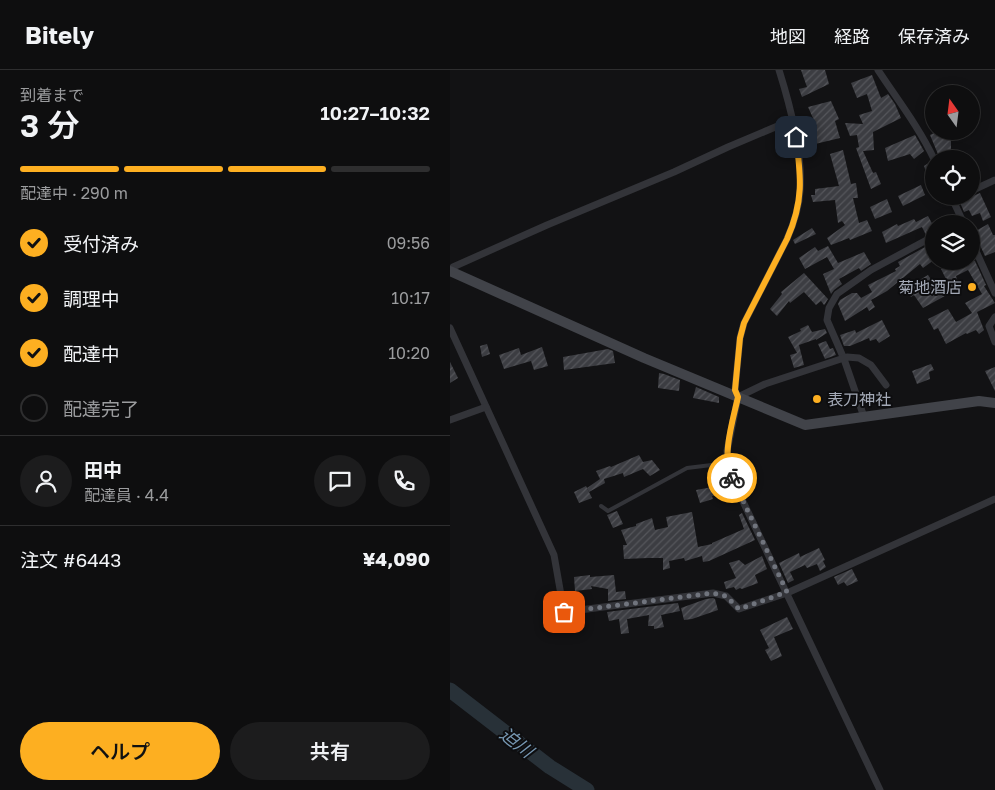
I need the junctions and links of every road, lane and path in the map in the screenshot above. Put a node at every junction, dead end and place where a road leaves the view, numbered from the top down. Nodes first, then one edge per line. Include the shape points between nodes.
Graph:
1 (779, 70) edge
2 (878, 70) edge
3 (792, 120) junction
4 (930, 150) edge
5 (995, 180) edge
6 (980, 187) edge
7 (925, 241) edge
8 (980, 260) edge
9 (450, 271) edge
10 (995, 293) edge
11 (995, 317) edge
12 (450, 328) edge
13 (995, 342) edge
14 (844, 358) junction
15 (886, 385) dead end
16 (738, 397) junction
17 (995, 403) edge
18 (486, 407) junction
19 (864, 417) junction
20 (450, 420) edge
21 (728, 463) junction
22 (995, 499) edge
23 (601, 506) dead end
24 (787, 592) junction
25 (880, 790) edge

1 - 3 street
2 - 4 street
3 - 9 street via 453,266
3 - 16 street via 801,176 799,202 793,226 744,323 735,390
5 - 6 street
7 - 14 street via 871,270 837,294 829,308 828,320
8 - 10 street
9 - 16 street
11 - 13 street via 989,326
12 - 18 street
14 - 15 street via 859,358 871,365
14 - 16 street via 764,384
14 - 19 street
16 - 19 street via 805,425
16 - 21 street via 727,451
17 - 19 street via 979,401
18 - 20 street
18 - 24 street via 554,554 564,612 713,593 726,596 739,609
21 - 23 lane via 688,468 608,511
21 - 24 street via 729,472
22 - 24 street
24 - 25 street

